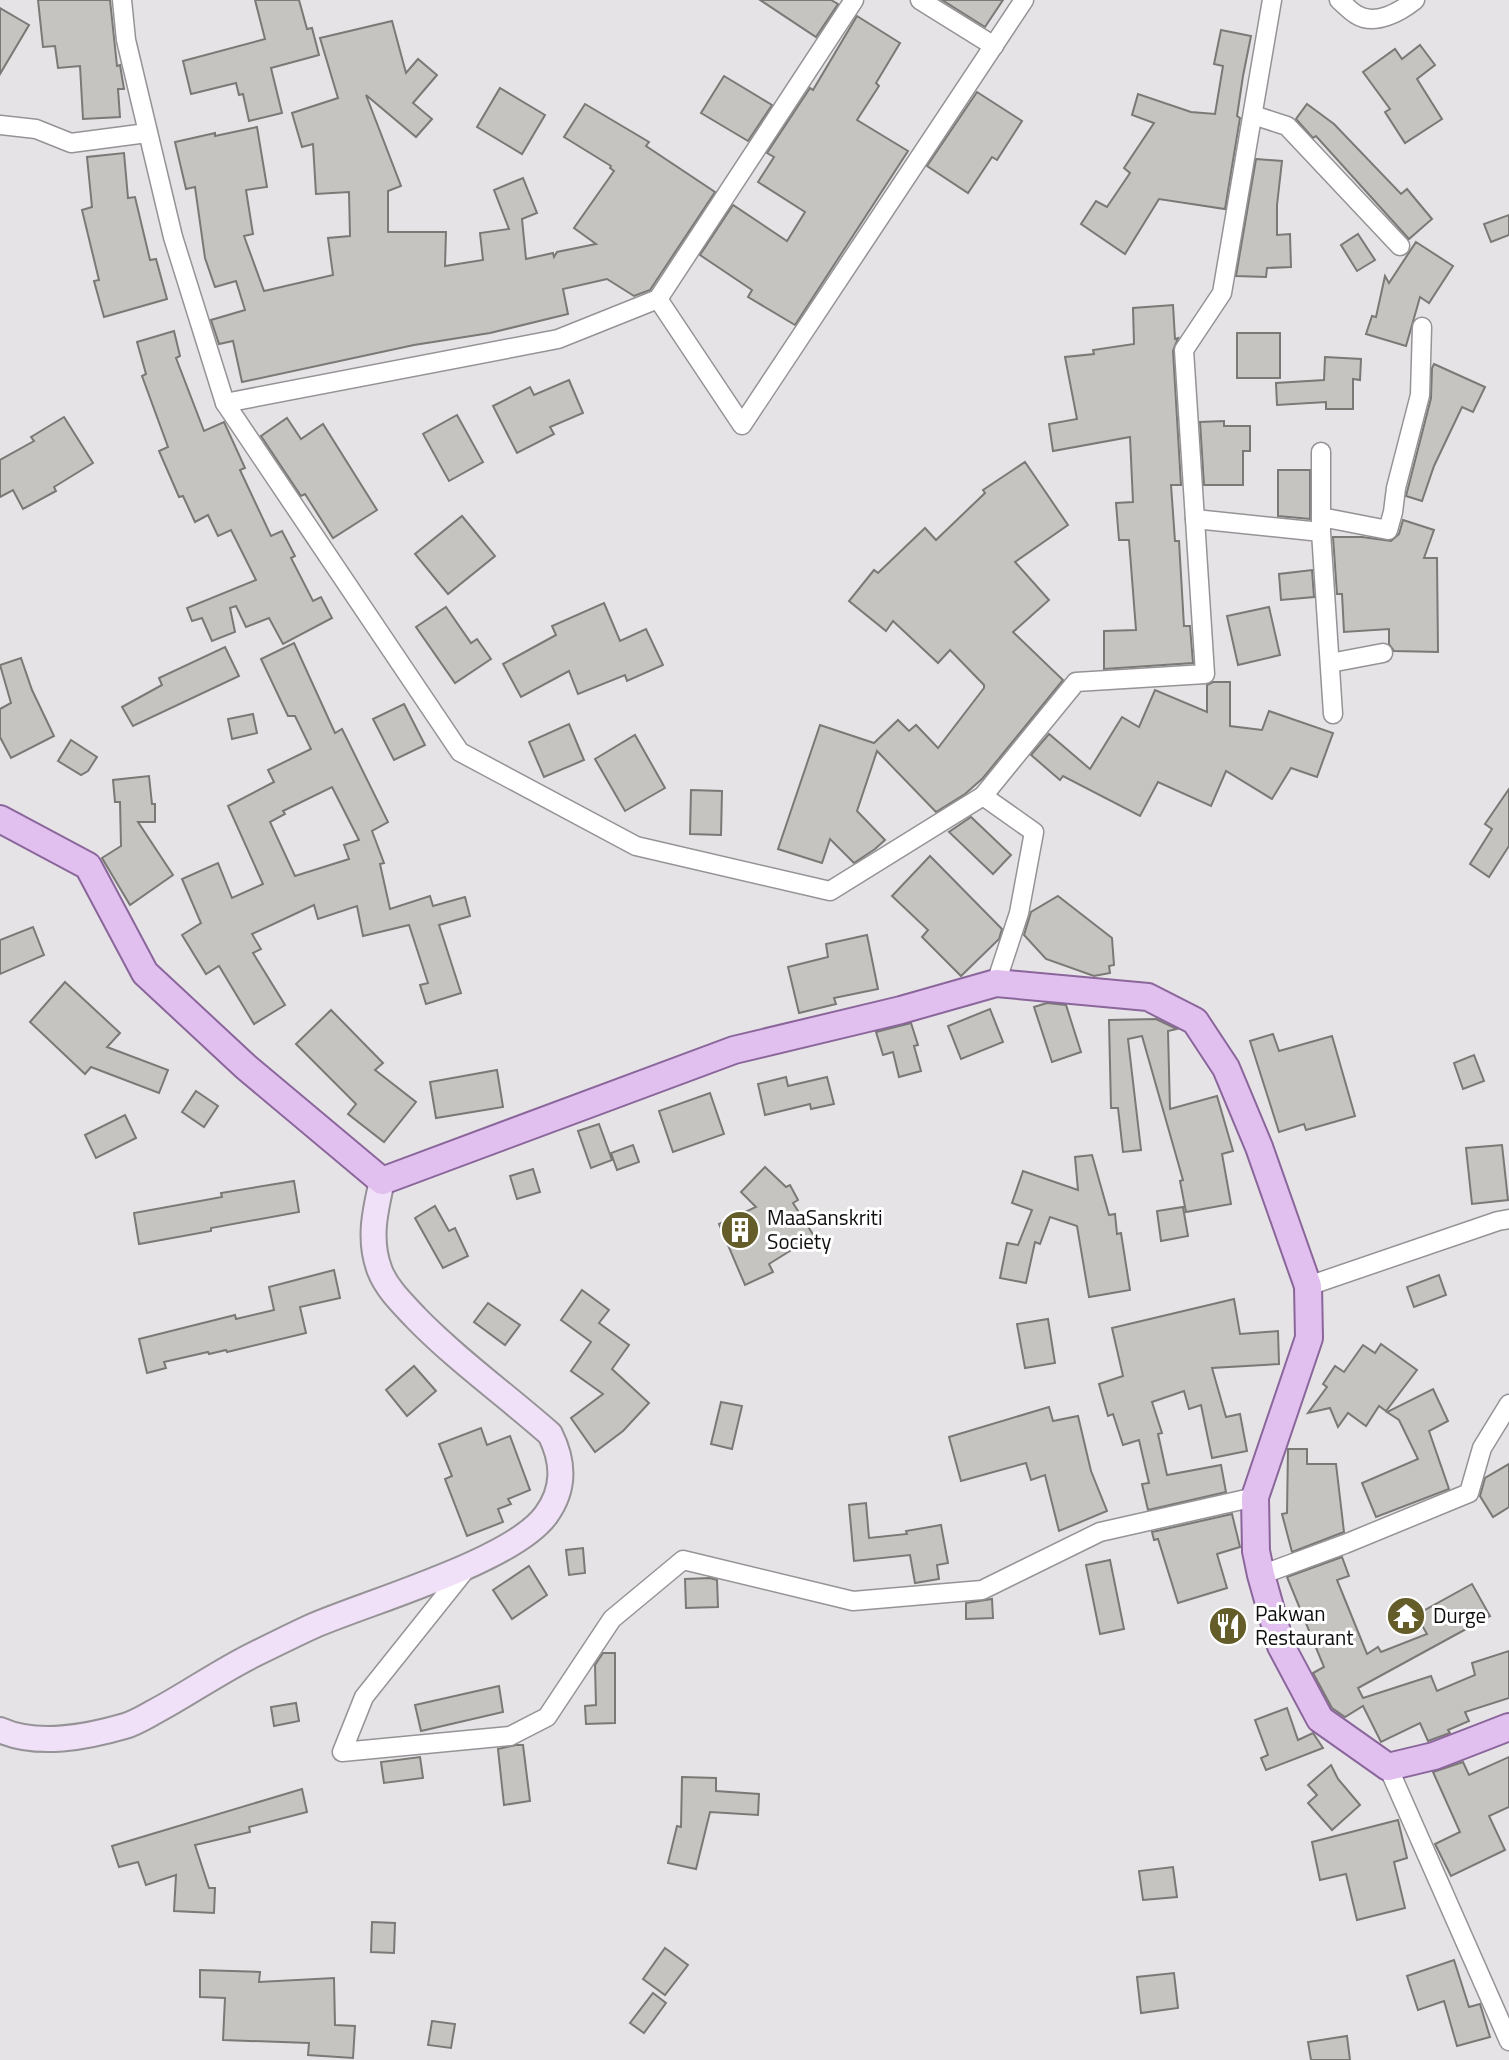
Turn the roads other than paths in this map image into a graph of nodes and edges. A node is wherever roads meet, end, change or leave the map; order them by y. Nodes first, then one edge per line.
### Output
1 (122, 0) edge
2 (854, 0) edge
3 (920, 0) edge
4 (1024, 0) edge
5 (1272, 0) edge
6 (1339, 0) edge
7 (1415, 0) edge
8 (994, 46) junction
9 (1252, 115) junction
10 (0, 125) edge
11 (147, 133) junction
12 (1400, 246) dead end
13 (658, 299) junction
14 (1422, 327) dead end
15 (226, 403) junction
16 (1321, 452) dead end
17 (1195, 519) junction
18 (1321, 524) junction
19 (1382, 653) dead end
20 (1330, 663) junction
21 (1333, 714) dead end
22 (983, 796) junction
23 (0, 819) edge
24 (996, 983) junction
25 (382, 1181) junction
26 (1509, 1219) edge
27 (1308, 1286) junction
28 (1509, 1404) edge
29 (1255, 1497) junction
30 (471, 1564) junction
31 (1261, 1575) junction
32 (1509, 1727) edge
33 (0, 1730) edge
34 (1388, 1767) junction
35 (1509, 2040) edge

1 - 11 street
2 - 13 street
3 - 8 street
4 - 8 street
5 - 9 street
6 - 7 street
8 - 13 street
9 - 12 street
9 - 17 street
10 - 11 street
11 - 15 street
13 - 15 street
14 - 18 street
15 - 22 street
16 - 18 street
17 - 18 street
17 - 22 street
18 - 20 street
19 - 20 street
20 - 21 street
22 - 24 street
23 - 25 main road
24 - 25 main road
24 - 27 main road
25 - 30 main road
26 - 27 street
27 - 29 main road
28 - 31 street
29 - 30 street
29 - 31 main road
30 - 33 main road
31 - 34 main road
32 - 34 main road
34 - 35 street

